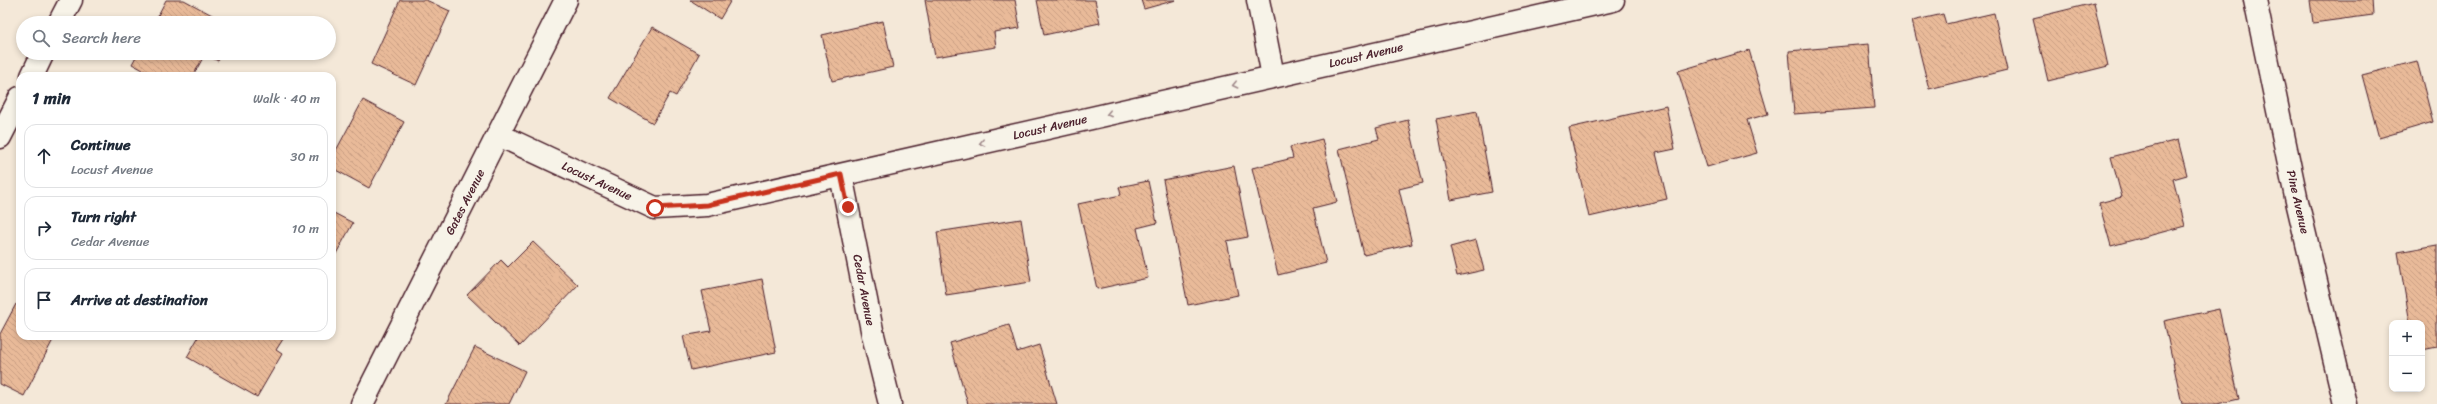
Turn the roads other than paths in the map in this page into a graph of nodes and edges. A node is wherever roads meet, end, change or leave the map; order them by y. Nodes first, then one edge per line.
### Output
1 (71, 0) edge
2 (566, 0) edge
3 (1258, 0) edge
4 (1613, 0) edge
5 (2255, 0) edge
6 (63, 16) edge
7 (40, 60) edge
8 (34, 72) edge
9 (1274, 76) junction
10 (16, 106) edge
11 (499, 135) junction
12 (0, 137) edge
13 (841, 174) junction
14 (362, 404) edge
15 (890, 404) edge
16 (2345, 404) edge

1 - 6 street
2 - 11 street, Gates Avenue
3 - 9 street
4 - 9 street, Locust Avenue
5 - 16 street, Pine Avenue
7 - 8 street
9 -> 13 street, Locust Avenue
10 - 12 street
11 - 13 street, Locust Avenue
11 - 14 street, Gates Avenue
13 - 15 street, Cedar Avenue

